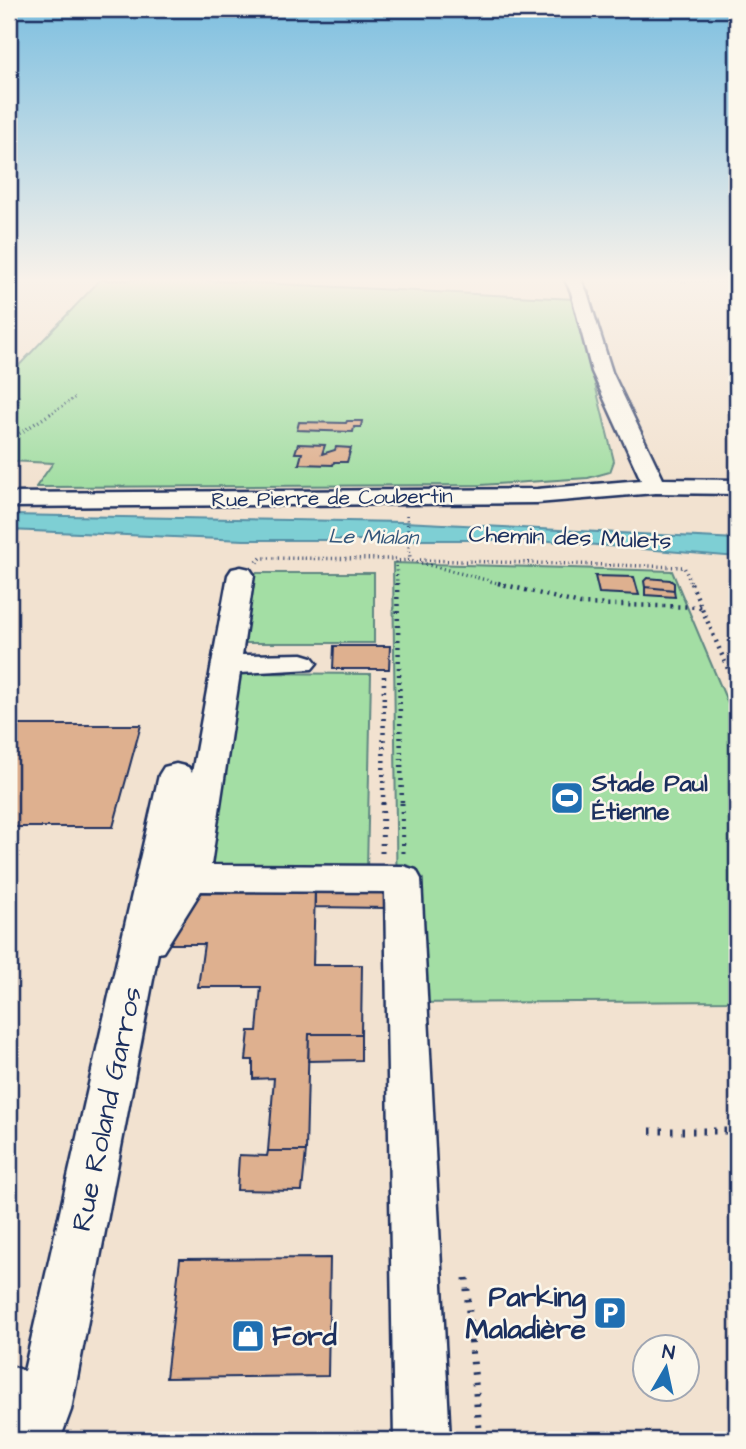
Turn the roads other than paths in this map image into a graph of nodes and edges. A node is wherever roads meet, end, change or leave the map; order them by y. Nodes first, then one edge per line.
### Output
1 (595, 348) edge
2 (655, 486) junction
3 (737, 486) edge
4 (9, 500) edge
5 (241, 575) road end
6 (302, 663) dead end
7 (227, 664) junction
8 (176, 775) dead end
9 (191, 878) junction
10 (140, 954) junction
11 (28, 1414) edge
12 (422, 1440) edge

1 - 2 street
2 - 3 street, Rue Pierre de Coubertin
2 - 4 street, Rue Pierre de Coubertin
5 - 7 street
6 - 7 street
7 - 9 street
8 - 10 street, Rue Roland Garros
9 - 10 street
9 - 12 street
10 - 11 street, Rue Roland Garros

